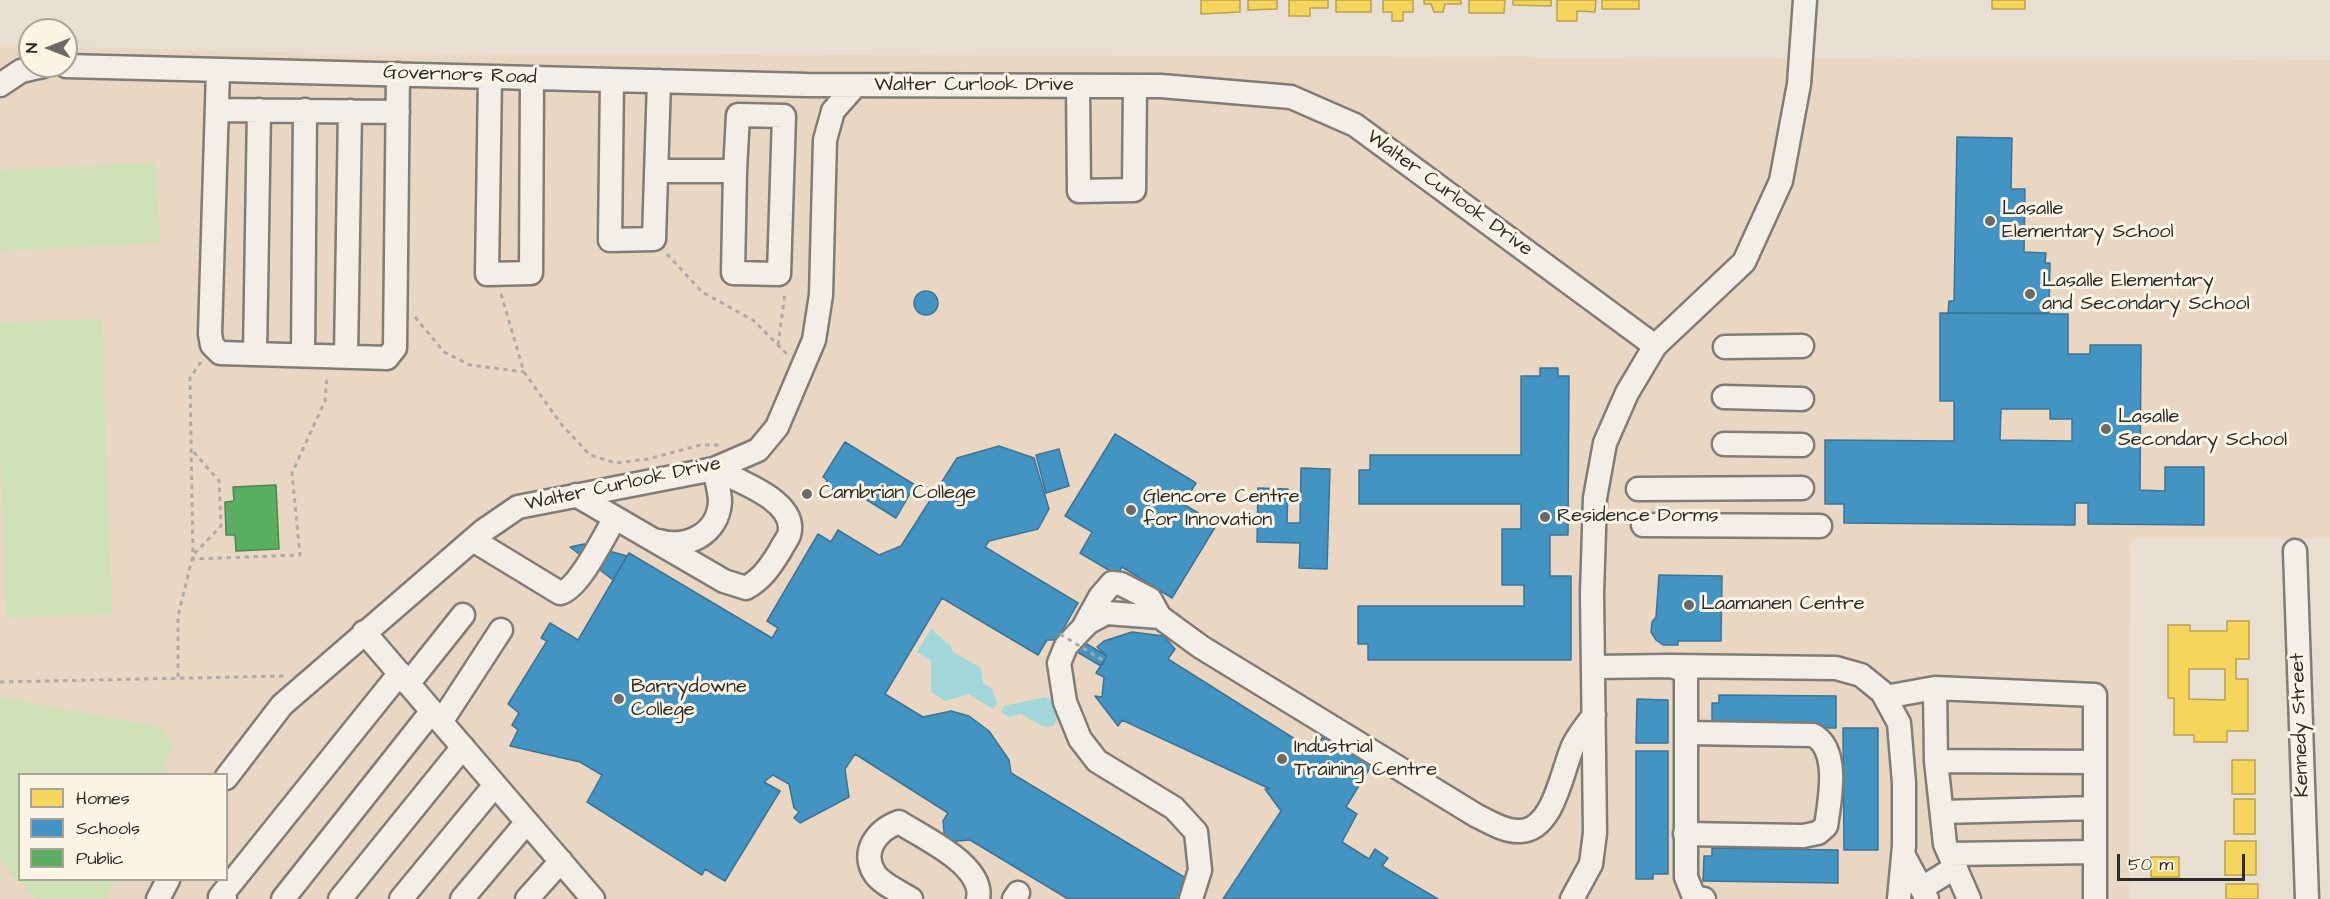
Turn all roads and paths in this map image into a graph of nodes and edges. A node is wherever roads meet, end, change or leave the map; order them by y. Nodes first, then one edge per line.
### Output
1 (1804, 0) edge
2 (78, 66) edge
3 (218, 70) junction
4 (18, 73) edge
5 (398, 75) junction
6 (490, 77) junction
7 (532, 78) junction
8 (612, 80) junction
9 (659, 81) junction
10 (0, 85) edge
11 (855, 86) junction
12 (1078, 86) junction
13 (1135, 86) junction
14 (217, 110) junction
15 (259, 110) junction
16 (305, 110) junction
17 (350, 111) junction
18 (398, 112) junction
19 (656, 171) junction
20 (735, 171) junction
21 (654, 239) junction
22 (495, 274) junction
23 (779, 274) junction
24 (396, 311) junction
25 (212, 345) junction
26 (778, 345) junction
27 (1655, 346) junction
28 (1802, 346) dead end
29 (1725, 347) dead end
30 (255, 354) junction
31 (303, 355) junction
32 (337, 356) junction
33 (802, 369) junction
34 (524, 372) junction
35 (1724, 397) dead end
36 (1802, 399) dead end
37 (1724, 444) dead end
38 (1802, 445) dead end
39 (191, 449) junction
40 (748, 454) junction
41 (714, 469) junction
42 (1802, 488) dead end
43 (1638, 489) dead end
44 (576, 495) junction
45 (615, 518) junction
46 (1643, 525) dead end
47 (1820, 526) dead end
48 (652, 539) junction
49 (473, 540) junction
50 (2295, 551) dead end
51 (193, 555) junction
52 (463, 615) dead end
53 (1160, 617) junction
54 (501, 630) dead end
55 (364, 632) junction
56 (1070, 632) junction
57 (1104, 661) dead end
58 (1671, 666) junction
59 (1593, 667) junction
60 (178, 677) junction
61 (404, 678) junction
62 (0, 682) edge
63 (1935, 688) junction
64 (298, 691) junction
65 (1885, 697) junction
66 (1594, 715) junction
67 (436, 716) junction
68 (1687, 733) junction
69 (463, 747) junction
70 (1936, 761) junction
71 (2095, 762) junction
72 (228, 775) edge
73 (495, 785) junction
74 (2095, 808) junction
75 (1942, 812) junction
76 (527, 822) junction
77 (1685, 834) junction
78 (2095, 852) junction
79 (1904, 856) junction
80 (1953, 860) junction
81 (561, 861) junction
82 (167, 881) edge
83 (1924, 894) edge
84 (590, 898) edge
85 (158, 899) edge
86 (225, 899) edge
87 (283, 899) edge
88 (340, 899) edge
89 (401, 899) edge
90 (462, 899) edge
91 (527, 899) edge
92 (911, 899) edge
93 (978, 899) edge
94 (1191, 899) edge
95 (1572, 899) edge
96 (1704, 899) edge
97 (1899, 899) edge
98 (1969, 899) edge
99 (2095, 899) edge
100 (2307, 899) edge

1 - 27 street
2 - 3 street, Governors Road
3 - 5 street, Governors Road
3 - 14 street
4 - 10 street
5 - 6 street, Governors Road
5 - 18 street
6 - 7 street, Governors Road
6 - 22 street
7 - 8 street, Governors Road
7 - 22 street
8 - 9 street, Governors Road
8 - 21 street
9 - 11 street, Governors Road
9 - 19 street
11 - 12 street, Walter Curlook Drive
11 - 33 street, Walter Curlook Drive
12 - 13 street, Walter Curlook Drive
12 - 13 street
13 - 27 street, Walter Curlook Drive
14 - 15 street
14 - 25 street
15 - 16 street
15 - 30 street
16 - 17 street
16 - 31 street
17 - 18 street
17 - 32 street
18 - 24 street
19 - 20 street
19 - 21 street
20 - 23 street
20 - 23 street
21 - 26 path
22 - 34 path
23 - 26 path
24 - 32 street
24 - 34 path
25 - 30 street
25 - 39 path
26 - 33 path
27 - 59 street
28 - 29 street
30 - 31 street
31 - 32 street
32 - 51 path
33 - 40 street, Walter Curlook Drive
34 - 40 path
35 - 36 street
37 - 38 street
39 - 51 path
39 - 51 path
40 - 41 street, Walter Curlook Drive
41 - 44 street, Walter Curlook Drive
41 - 48 street
41 - 48 street
42 - 43 street
44 - 45 street
44 - 49 street, Walter Curlook Drive
45 - 48 street
45 - 49 street
46 - 47 street
49 - 55 street, Walter Curlook Drive
50 - 100 street, Kennedy Street
51 - 60 path
52 - 61 street
53 - 56 street
53 - 56 street
53 - 66 street
54 - 67 street
55 - 61 street
55 - 64 street, Walter Curlook Drive
56 - 57 path, bridge
56 - 94 street
58 - 59 street
58 - 65 street
58 - 68 street
59 - 66 street
60 - 62 path
60 - 64 path
61 - 67 street
61 - 86 street
63 - 65 street
63 - 70 street
63 - 71 street
64 - 72 street, Walter Curlook Drive
65 - 79 street
66 - 95 street
67 - 69 street
67 - 87 street
68 - 77 street
68 - 77 street
69 - 73 street
69 - 88 street
70 - 71 street
70 - 75 street
71 - 74 street
73 - 76 street
73 - 89 street
74 - 75 street
74 - 78 street
75 - 80 street
76 - 81 street
76 - 90 street
77 - 96 street
78 - 80 street
78 - 99 street
79 - 83 street
79 - 97 street
80 - 83 street
80 - 98 street
81 - 84 street
81 - 91 street
82 - 85 street
92 - 93 street

